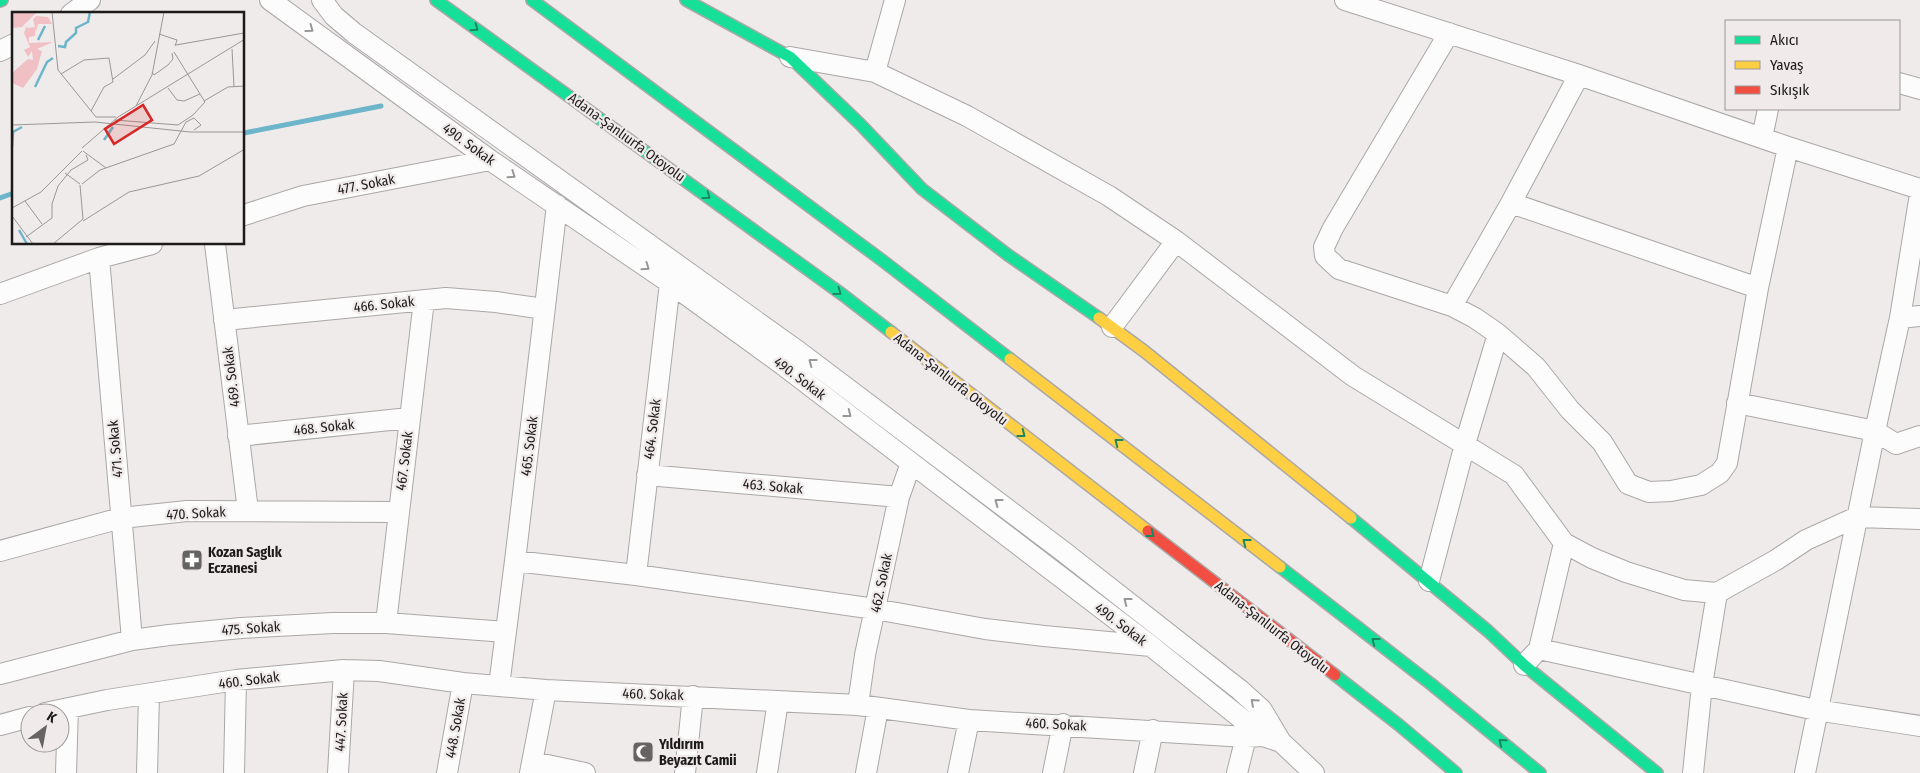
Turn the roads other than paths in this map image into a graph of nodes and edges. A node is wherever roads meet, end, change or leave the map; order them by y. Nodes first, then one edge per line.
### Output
1 (90, 0) edge
2 (270, 0) edge
3 (322, 0) edge
4 (436, 0) edge
5 (532, 0) edge
6 (686, 0) edge
7 (896, 0) edge
8 (1345, 0) edge
9 (73, 12) edge
10 (1449, 33) junction
11 (12, 45) edge
12 (0, 51) edge
13 (790, 57) junction
14 (875, 72) junction
15 (1579, 75) junction
16 (1900, 83) edge
17 (1920, 89) edge
18 (1768, 110) edge
19 (1762, 138) junction
20 (1788, 147) junction
21 (490, 160) junction
22 (1920, 190) edge
23 (1920, 194) edge
24 (1511, 203) junction
25 (557, 205) junction
26 (245, 215) edge
27 (1176, 241) junction
28 (148, 245) edge
29 (215, 245) edge
30 (99, 258) junction
31 (670, 283) junction
32 (1758, 288) junction
33 (0, 294) edge
34 (424, 300) junction
35 (1452, 306) junction
36 (544, 309) junction
37 (1920, 316) edge
38 (1900, 318) junction
39 (224, 320) junction
40 (1112, 327) junction
41 (1498, 334) junction
42 (1737, 403) junction
43 (409, 418) junction
44 (1875, 431) junction
45 (238, 436) junction
46 (1920, 436) edge
47 (1465, 444) junction
48 (911, 463) junction
49 (647, 475) junction
50 (899, 497) junction
51 (248, 511) junction
52 (398, 512) junction
53 (121, 518) junction
54 (1857, 518) junction
55 (1920, 519) edge
56 (1564, 543) junction
57 (0, 551) edge
58 (515, 561) junction
59 (636, 575) junction
60 (1429, 581) junction
61 (1717, 593) junction
62 (875, 609) junction
63 (386, 623) junction
64 (506, 632) junction
65 (132, 640) junction
66 (1151, 646) junction
67 (1538, 648) junction
68 (1524, 665) junction
69 (344, 670) junction
70 (0, 674) edge
71 (236, 680) junction
72 (463, 683) junction
73 (1702, 685) junction
74 (499, 686) junction
75 (546, 690) junction
76 (149, 694) junction
77 (693, 696) junction
78 (778, 701) junction
79 (858, 704) junction
80 (70, 708) edge
81 (878, 708) junction
82 (1816, 710) junction
83 (20, 720) edge
84 (969, 720) junction
85 (1063, 724) junction
86 (0, 725) edge
87 (1920, 726) edge
88 (1153, 730) junction
89 (1263, 738) junction
90 (67, 753) edge
91 (532, 767) edge
92 (66, 773) edge
93 (147, 773) edge
94 (234, 773) edge
95 (338, 773) edge
96 (447, 773) edge
97 (585, 773) edge
98 (685, 773) edge
99 (766, 773) edge
100 (866, 773) edge
101 (958, 773) edge
102 (1052, 773) edge
103 (1144, 773) edge
104 (1237, 773) edge
105 (1314, 773) edge
106 (1456, 773) edge
107 (1540, 773) edge
108 (1657, 773) edge
109 (1694, 773) edge
110 (1805, 773) edge

1 - 9 street
2 -> 21 street, 490. Sokak
89 -> 3 street
4 -> 106 main road, Adana-Şanlıurfa Otoyolu
107 -> 5 main road
6 - 13 main road
7 - 14 street
8 - 10 street
10 - 15 street
10 - 35 street
11 - 12 street
13 - 14 street
13 - 40 main road
14 - 27 street
15 - 19 street
15 - 24 street
16 - 17 street
18 - 19 street
19 - 20 street
20 - 22 street
20 - 32 street
21 -> 25 street, 490. Sokak
21 - 26 street, 477. Sokak
23 - 38 street
24 - 32 street
24 - 35 street
25 -> 31 street, 490. Sokak
25 - 36 street, 465. Sokak
27 - 40 street
27 - 47 street
28 - 30 street
29 - 39 street, 469. Sokak
30 - 33 street
30 - 53 street, 471. Sokak
31 -> 48 street, 490. Sokak
31 - 49 street, 464. Sokak
32 - 42 street
34 - 36 street, 466. Sokak
34 - 39 street, 466. Sokak
34 - 43 street, 467. Sokak
35 - 41 street
36 - 58 street, 465. Sokak
37 - 38 street
38 - 44 street
39 - 45 street, 469. Sokak
40 - 60 main road
41 - 42 street
41 - 47 street
42 - 44 street
43 - 45 street, 468. Sokak
43 - 52 street, 467. Sokak
44 - 46 street
44 - 54 street
45 - 51 street, 469. Sokak
47 - 56 street
47 - 60 street
48 - 50 street, 462. Sokak
48 - 66 street, 490. Sokak
49 - 50 street, 463. Sokak
49 - 59 street, 464. Sokak
50 - 62 street, 462. Sokak
51 - 52 street, 470. Sokak
51 - 53 street, 470. Sokak
52 - 63 street, 467. Sokak
53 - 57 street, 470. Sokak
53 - 65 street, 471. Sokak
54 - 55 street
54 - 61 street
54 - 82 street
56 - 61 street
56 - 67 street
58 - 59 street
58 - 64 street, 465. Sokak
59 - 62 street
60 - 68 main road
61 - 73 street
62 - 66 street
62 - 79 street, 462. Sokak
63 - 64 street, 475. Sokak
63 - 65 street, 475. Sokak
64 - 74 street, 465. Sokak
65 - 70 street, 475. Sokak
66 - 89 street, 490. Sokak
67 - 68 street
67 - 73 street
68 - 108 main road
69 - 71 street, 460. Sokak
69 - 72 street, 460. Sokak
69 - 95 street, 447. Sokak
71 - 76 street, 460. Sokak
71 - 94 street
72 - 74 street, 460. Sokak
72 - 96 street, 448. Sokak
73 - 82 street
73 - 109 street
74 - 75 street, 460. Sokak
75 - 77 street, 460. Sokak
75 - 91 street
76 - 80 street, 460. Sokak
76 - 93 street
77 - 78 street, 460. Sokak
77 - 98 street
78 - 79 street, 460. Sokak
78 - 99 street
79 - 81 street, 460. Sokak
81 - 84 street, 460. Sokak
81 - 100 street
82 - 87 street
82 - 110 street
83 - 86 street
84 - 85 street, 460. Sokak
84 - 101 street
85 - 88 street, 460. Sokak
85 - 102 street
88 - 89 street, 460. Sokak
88 - 103 street
89 - 104 street
89 - 105 street, 490. Sokak
90 - 92 street
91 - 97 street

